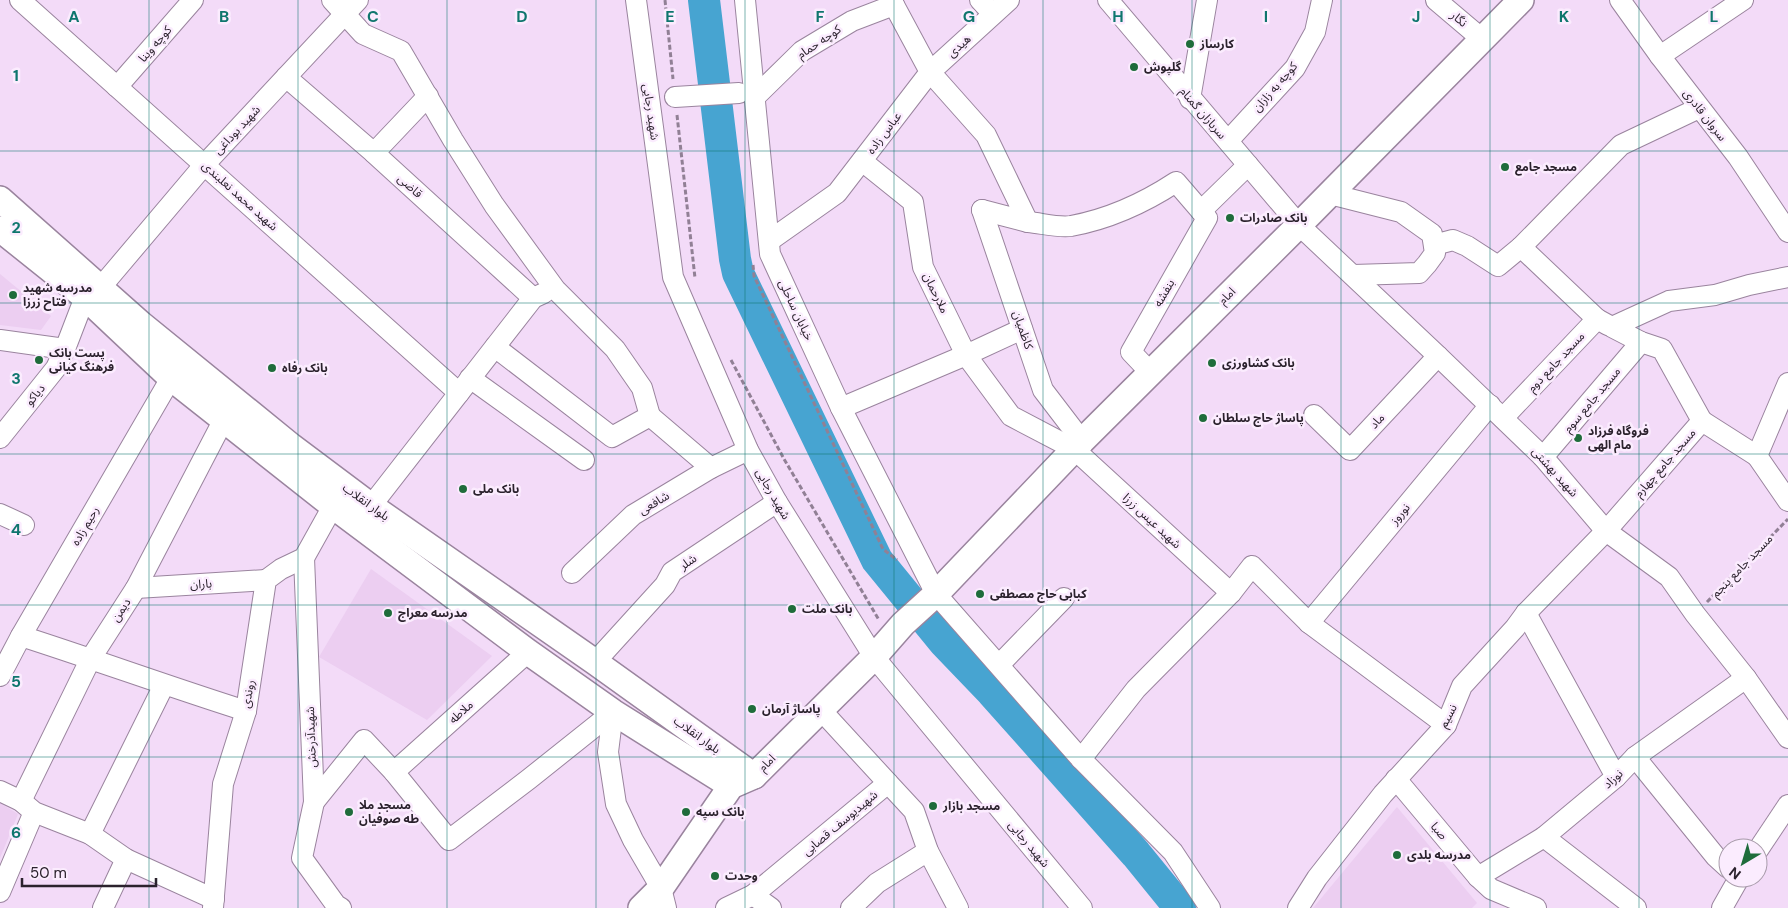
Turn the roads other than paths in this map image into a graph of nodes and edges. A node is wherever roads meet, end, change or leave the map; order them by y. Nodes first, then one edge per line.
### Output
1 (20, 0) edge
2 (193, 0) edge
3 (636, 0) edge
4 (745, 0) edge
5 (1009, 0) edge
6 (1108, 0) edge
7 (1207, 0) edge
8 (1322, 0) edge
9 (1436, 0) edge
10 (1521, 0) edge
11 (1620, 0) edge
12 (1743, 0) edge
13 (892, 2) edge
14 (345, 5) edge
15 (987, 7) edge
16 (1482, 39) junction
17 (1660, 56) junction
18 (930, 72) junction
19 (286, 77) junction
20 (117, 87) junction
21 (747, 95) junction
22 (428, 96) junction
23 (675, 97) road end
24 (1190, 98) junction
25 (1699, 108) junction
26 (1228, 141) junction
27 (374, 153) junction
28 (862, 161) junction
29 (205, 164) junction
30 (1248, 165) junction
31 (1330, 194) junction
32 (0, 199) edge
33 (1201, 211) junction
34 (1028, 222) junction
35 (1299, 225) junction
36 (0, 229) edge
37 (1788, 232) edge
38 (769, 241) junction
39 (1434, 245) junction
40 (1521, 247) junction
41 (1353, 275) junction
42 (1788, 277) edge
43 (555, 289) junction
44 (93, 292) junction
45 (533, 298) junction
46 (1604, 323) junction
47 (1022, 329) junction
48 (0, 340) edge
49 (1641, 342) junction
50 (495, 347) junction
51 (65, 349) junction
52 (966, 355) junction
53 (1438, 356) junction
54 (1150, 372) junction
55 (171, 378) junction
56 (1788, 383) edge
57 (465, 386) junction
58 (841, 408) junction
59 (1496, 412) junction
60 (1314, 415) dead end
61 (650, 416) junction
62 (223, 421) junction
63 (1702, 422) junction
64 (0, 438) edge
65 (1078, 445) junction
66 (748, 450) junction
67 (1757, 456) junction
68 (1543, 457) junction
69 (584, 460) dead end
70 (711, 468) junction
71 (1788, 501) edge
72 (777, 502) junction
73 (333, 506) junction
74 (371, 506) junction
75 (0, 514) edge
76 (24, 525) dead end
77 (1606, 531) junction
78 (304, 558) junction
79 (572, 573) dead end
80 (266, 580) junction
81 (136, 588) junction
82 (1231, 593) junction
83 (936, 594) junction
84 (1064, 598) dead end
85 (1526, 613) junction
86 (1309, 623) junction
87 (21, 636) junction
88 (889, 640) junction
89 (528, 652) junction
90 (91, 658) junction
91 (595, 662) junction
92 (999, 665) junction
93 (0, 676) edge
94 (1746, 678) junction
95 (164, 685) junction
96 (820, 709) junction
97 (246, 711) junction
98 (613, 712) junction
99 (1446, 725) junction
100 (1788, 738) edge
101 (1635, 757) junction
102 (1081, 759) junction
103 (394, 772) junction
104 (754, 776) junction
105 (1616, 778) junction
106 (1396, 779) junction
107 (888, 783) junction
108 (731, 786) junction
109 (0, 791) edge
110 (314, 802) junction
111 (1788, 806) edge
112 (27, 807) junction
113 (90, 834) junction
114 (1544, 837) junction
115 (1766, 838) edge
116 (928, 851) junction
117 (126, 859) junction
118 (1718, 859) edge
119 (1478, 877) junction
120 (1733, 888) edge
121 (0, 892) edge
122 (753, 894) junction
123 (663, 898) edge
124 (214, 903) edge
125 (337, 907) edge
126 (104, 908) edge
127 (641, 908) edge
128 (726, 908) edge
129 (771, 908) edge
130 (851, 908) edge
131 (958, 908) edge
132 (1082, 908) edge
133 (1210, 908) edge
134 (1298, 908) edge
135 (1536, 908) edge
136 (1636, 908) edge
137 (1722, 908) edge

1 - 20 street, شهید محمد نعلبندی
2 - 20 street, کوچه وینا
3 - 66 street, شهید رجایی
4 - 21 street, خیابان ساحلی
5 - 15 street, هیدی
6 - 24 street, سربازان گمنام
7 - 24 street
8 - 26 street, کوچه به زازان
9 - 16 street, نگار
10 - 16 main road, امام
11 - 17 street, سروان قادری
12 - 17 street
13 - 18 street
13 - 21 street, کوچه حمام
14 - 19 street, شهید بوداغی
14 - 22 street
15 - 18 street, هیدی
16 - 31 main road, امام
17 - 25 street, سروان قادری
18 - 28 street, عباس زاده
18 - 34 street
19 - 27 street, قاضی
19 - 29 street, شهید بوداغی
20 - 29 street, شهید محمد نعلبندی
21 - 23 street
21 - 38 street, خیابان ساحلی
22 - 27 street
22 - 43 street
24 - 26 street, سربازان گمنام
25 - 37 street, سروان قادری
25 - 40 street
26 - 30 street, سربازان گمنام
27 - 45 street, قاضی
28 - 38 street, عباس زاده
28 - 52 street, ملارحمان
29 - 44 street, شهید بوداغی
29 - 57 street, شهید محمد نعلبندی
30 - 33 street
30 - 35 street, سربازان گمنام
31 - 35 main road, امام
31 - 39 street
32 - 44 main road, بلوار انقلاب
33 - 34 street
33 - 54 street, بنفشه
34 - 47 street, کاظمیان
35 - 41 street, شهید بهشتی
35 - 54 main road, امام
36 - 44 main road, بلوار انقلاب
38 - 58 street, خیابان ساحلی
39 - 40 street
39 - 41 street
40 - 46 street
41 - 53 street, شهید بهشتی
42 - 46 street
43 - 45 street
43 - 61 street
44 - 51 street, شهید بوداغی
44 - 55 main road, بلوار انقلاب
44 - 74 main road, بلوار انقلاب
45 - 50 street
46 - 49 street
46 - 59 street, مسجد جامع دوم
47 - 52 street
47 - 65 street, کاظمیان
48 - 51 street
49 - 63 street
49 - 68 street, مسجد جامع سوم
50 - 57 street
50 - 61 street
51 - 64 street, دیاکو
52 - 58 street
52 - 65 street, ملارحمان
53 - 59 street, شهید بهشتی
53 - 60 street, ماد
54 - 65 main road, امام
55 - 62 main road, بلوار انقلاب
55 - 87 street, رحیم زاده
56 - 67 street
57 - 69 street, شهید محمد نعلبندی
57 - 74 street
58 - 83 street, خیابان ساحلی
59 - 68 street, شهید بهشتی
59 - 86 street, نوروز
61 - 70 street
62 - 73 main road, بلوار انقلاب
62 - 81 street, دیمن
63 - 67 street, مسجد جامع چهارم
63 - 77 street, مسجد جامع چهارم
65 - 82 street, شهید عیس زرزا
65 - 83 main road, امام
66 - 70 street, شافعی
66 - 72 street, شهید رجایی
67 - 71 street
68 - 77 street, شهید بهشتی
70 - 79 street, شافعی
72 - 88 street, شهید رجایی
72 - 91 street, شلر
73 - 78 street
73 - 89 main road, بلوار انقلاب
74 - 91 main road, بلوار انقلاب
75 - 76 street
77 - 85 street, نسیم
77 - 94 street, شهید بهشتی
78 - 80 street
78 - 110 street, شهیدآذرخش
80 - 81 street, باران
80 - 97 street, روندی
81 - 90 street, دیمن
82 - 86 street
82 - 102 street
83 - 88 main road, امام
83 - 92 street, خیابان ساحلی
84 - 92 street
85 - 99 street, نسیم
85 - 105 street
86 - 99 street
87 - 90 street
87 - 93 street, رحیم زاده
88 - 96 main road, امام
88 - 132 street, شهید رجایی
89 - 98 main road, بلوار انقلاب
89 - 103 street, ملاطه
90 - 95 street
90 - 112 street, دیمن
91 - 104 main road, بلوار انقلاب
92 - 102 street, خیابان ساحلی
94 - 100 street, شهید بهشتی
94 - 101 street, نوزاد
95 - 97 street
95 - 113 street
96 - 104 main road, امام
96 - 107 street
97 - 124 street, روندی
98 - 103 street
98 - 108 main road, بلوار انقلاب
98 - 123 street
99 - 106 street, نسیم
101 - 105 street, نوزاد
101 - 118 street
102 - 133 street, خیابان ساحلی
103 - 110 street
104 - 108 main road, امام
105 - 114 street, نوزاد
106 - 119 street, صبا
106 - 134 street, نسیم
107 - 116 street, شهیدیوسف قصابی
107 - 122 street, شهیدیوسف قصابی
108 - 123 main road
109 - 112 street
110 - 125 street, شهیدآذرخش
111 - 115 street
112 - 113 street
112 - 121 street, دیمن
113 - 117 street
114 - 119 street, نوزاد
114 - 136 street
116 - 130 street
116 - 131 street, شهیدیوسف قصابی
117 - 124 street
117 - 126 street
119 - 135 street, صبا
120 - 137 street
122 - 128 street, شهیدیوسف قصابی
122 - 129 street
123 - 127 main road

